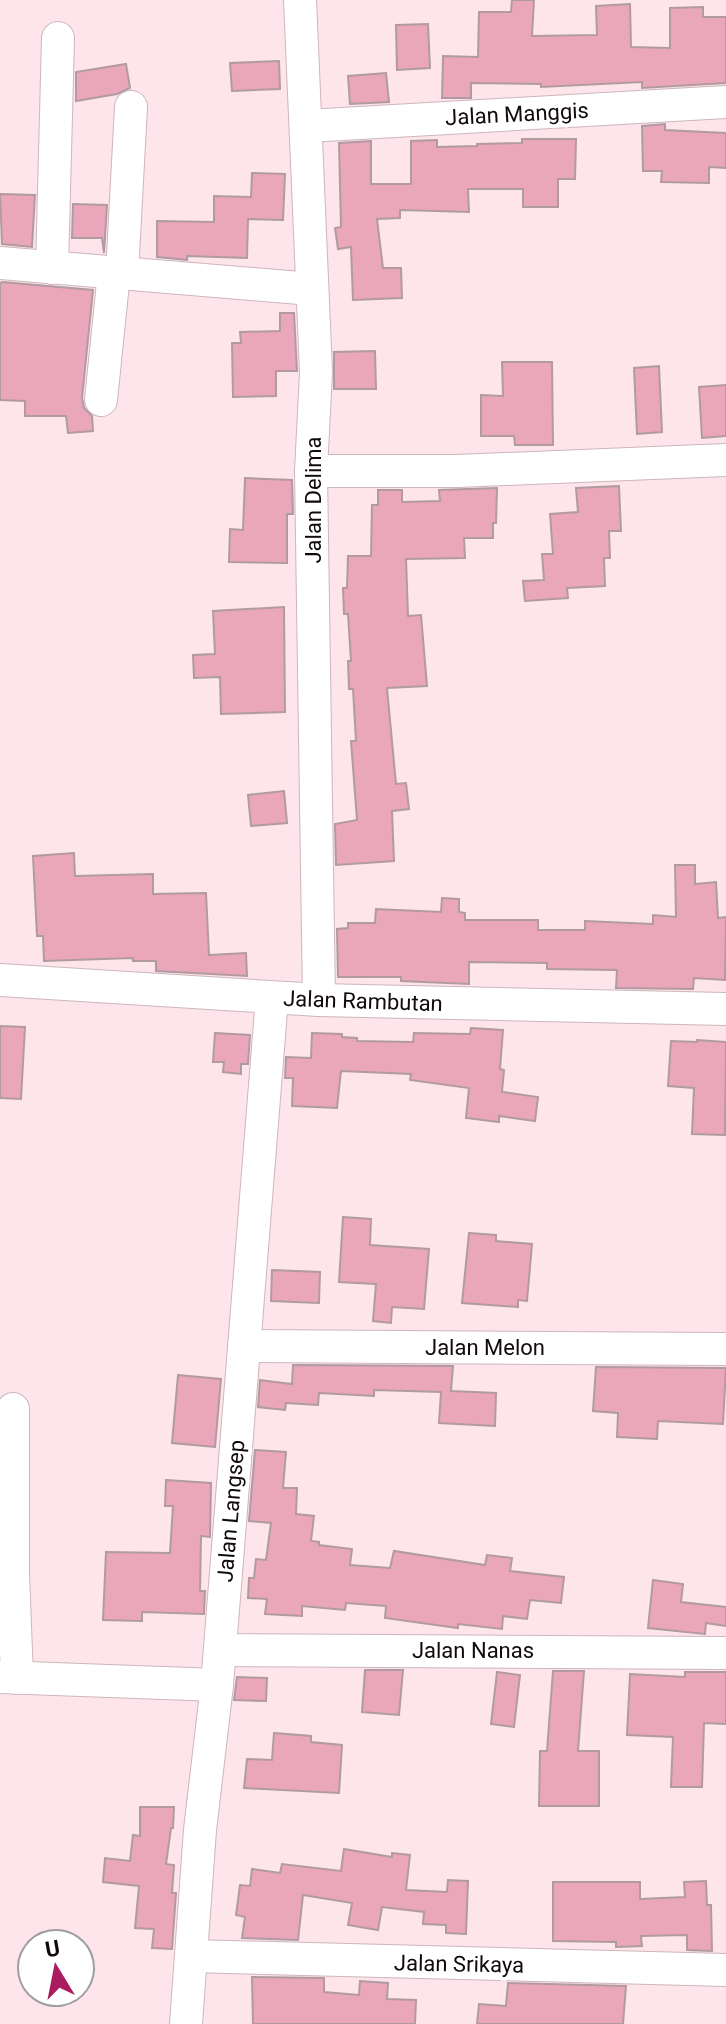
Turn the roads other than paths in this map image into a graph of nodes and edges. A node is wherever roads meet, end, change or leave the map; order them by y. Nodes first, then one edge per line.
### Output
1 (300, 0) edge
2 (58, 38) dead end
3 (726, 102) edge
4 (131, 107) dead end
5 (307, 126) junction
6 (0, 263) edge
7 (52, 268) junction
8 (118, 274) junction
9 (312, 289) junction
10 (101, 400) dead end
11 (726, 460) edge
12 (311, 471) junction
13 (0, 980) edge
14 (272, 998) junction
15 (319, 1000) junction
16 (726, 1009) edge
17 (244, 1346) junction
18 (726, 1349) edge
19 (13, 1409) dead end
20 (220, 1650) junction
21 (726, 1653) edge
22 (8, 1677) edge
23 (217, 1685) junction
24 (192, 1956) junction
25 (726, 1970) edge
26 (186, 2024) edge

1 - 5 street, Jalan Delima
2 - 7 street
3 - 5 street, Jalan Manggis
4 - 8 street
5 - 9 street, Jalan Delima
6 - 7 street
7 - 8 street
8 - 9 street
8 - 10 street
9 - 12 street, Jalan Delima
11 - 12 street
12 - 15 street, Jalan Delima
13 - 14 street, Jalan Rambutan
14 - 15 street, Jalan Rambutan
14 - 17 street, Jalan Langsep
15 - 16 street, Jalan Rambutan
17 - 18 street, Jalan Melon
17 - 20 street, Jalan Langsep
19 - 22 street
20 - 21 street, Jalan Nanas
20 - 23 street, Jalan Langsep
22 - 23 street
23 - 24 street, Jalan Langsep
24 - 25 street, Jalan Srikaya
24 - 26 street, Jalan Langsep

